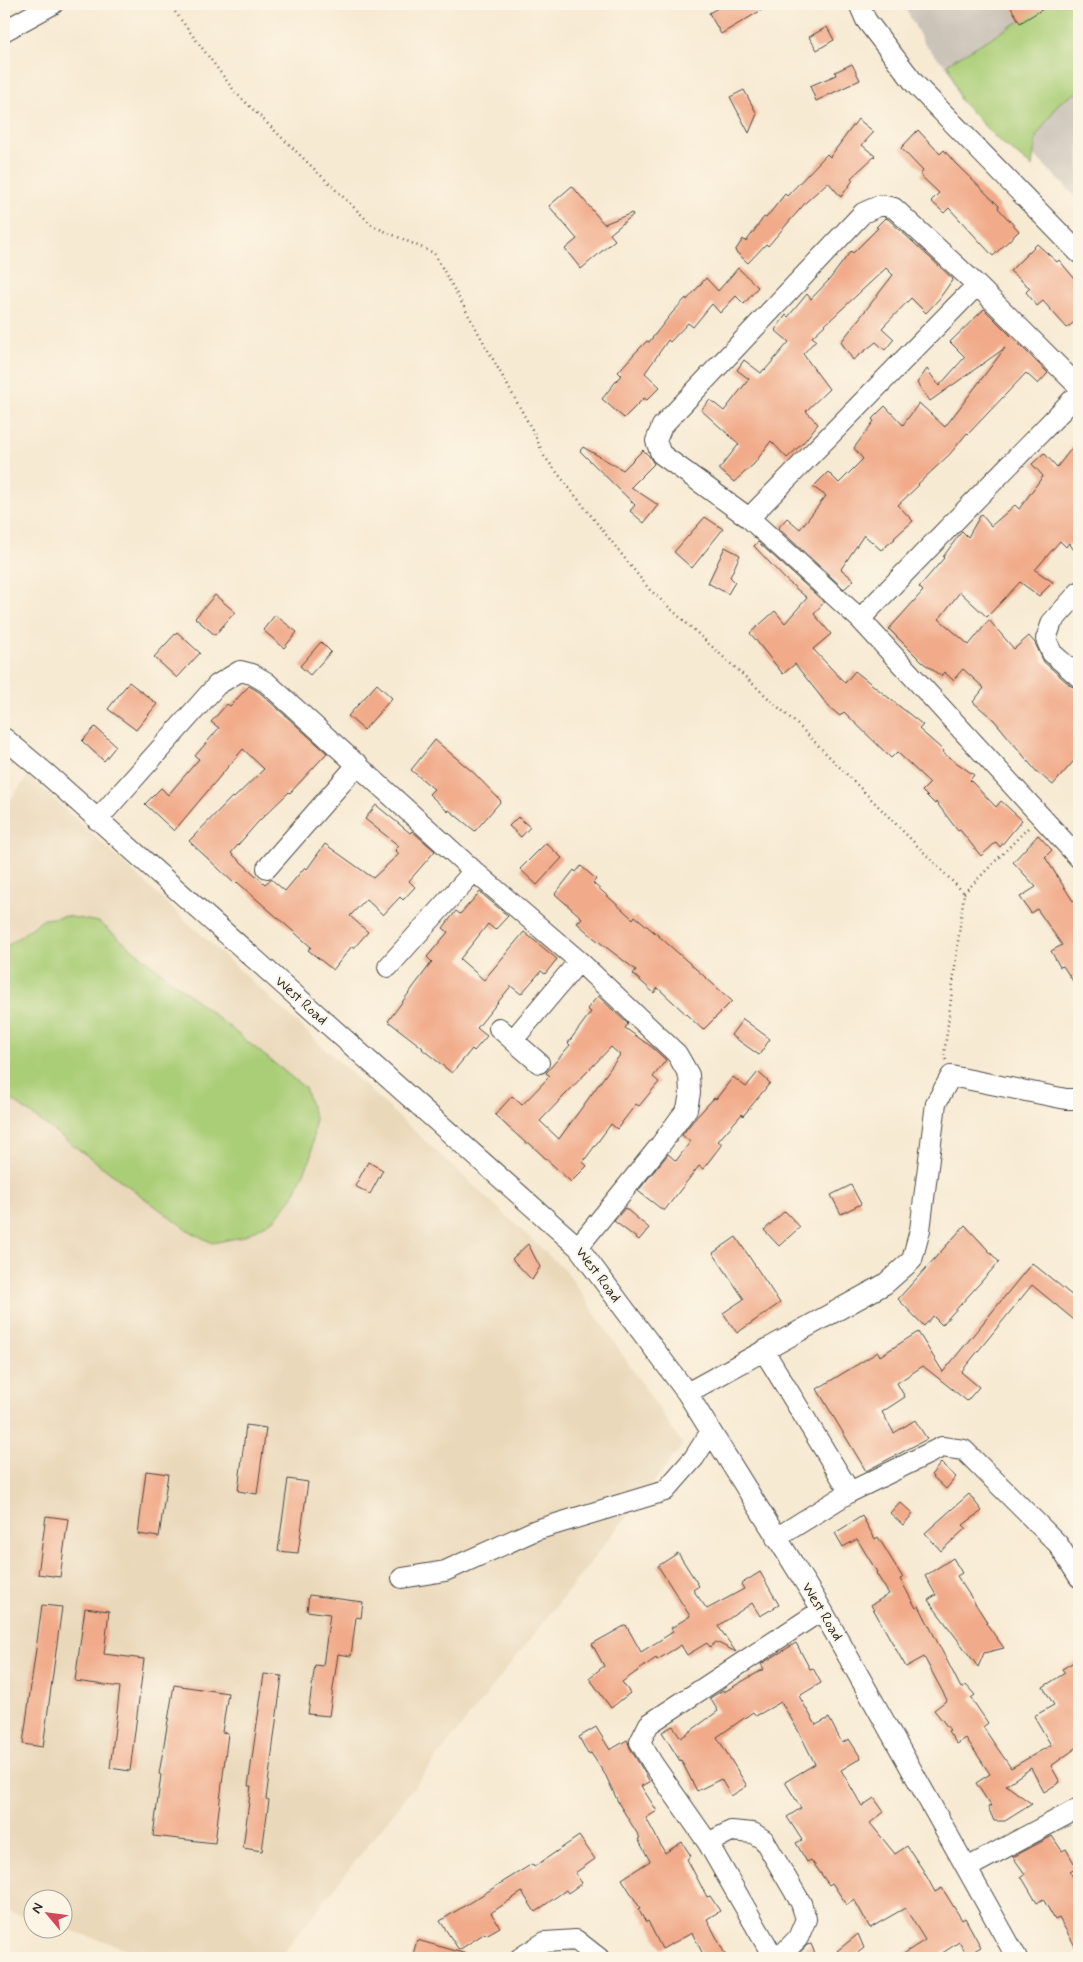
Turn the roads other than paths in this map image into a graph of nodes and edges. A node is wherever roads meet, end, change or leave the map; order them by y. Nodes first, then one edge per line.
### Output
1 (53, 4) edge
2 (859, 4) edge
3 (4, 31) edge
4 (1079, 253) edge
5 (977, 285) junction
6 (1079, 387) edge
7 (1079, 393) edge
8 (750, 518) junction
9 (1079, 592) edge
10 (860, 619) junction
11 (1079, 678) edge
12 (4, 738) edge
13 (358, 764) junction
14 (97, 820) junction
15 (1079, 858) edge
16 (267, 868) dead end
17 (474, 870) junction
18 (580, 961) junction
19 (388, 967) dead end
20 (539, 1063) dead end
21 (1079, 1099) edge
22 (578, 1246) junction
23 (764, 1351) junction
24 (687, 1393) junction
25 (710, 1433) junction
26 (850, 1492) junction
27 (776, 1538) junction
28 (1079, 1577) edge
29 (402, 1578) dead end
30 (822, 1610) junction
31 (1079, 1808) edge
32 (708, 1843) junction
33 (967, 1868) junction
34 (520, 1958) edge
35 (599, 1958) edge
36 (774, 1958) edge
37 (779, 1958) edge
38 (1017, 1958) edge

1 - 3 street
2 - 4 street
5 - 6 street
5 - 8 street
5 - 8 street
7 - 10 street
8 - 10 street
9 - 11 street
10 - 15 street
12 - 14 street, West Road
13 - 14 street
13 - 16 street
13 - 17 street
14 - 22 street, West Road
17 - 18 street
17 - 19 street
18 - 20 street
18 - 22 street
21 - 23 street
22 - 24 street, West Road
23 - 24 street
23 - 26 street
24 - 25 street, West Road
25 - 27 street, West Road
25 - 29 street
26 - 27 street
26 - 28 street
27 - 30 street, West Road
30 - 32 street
30 - 33 street, West Road
31 - 33 street
32 - 36 street
32 - 37 street
33 - 38 street, West Road
34 - 35 street

